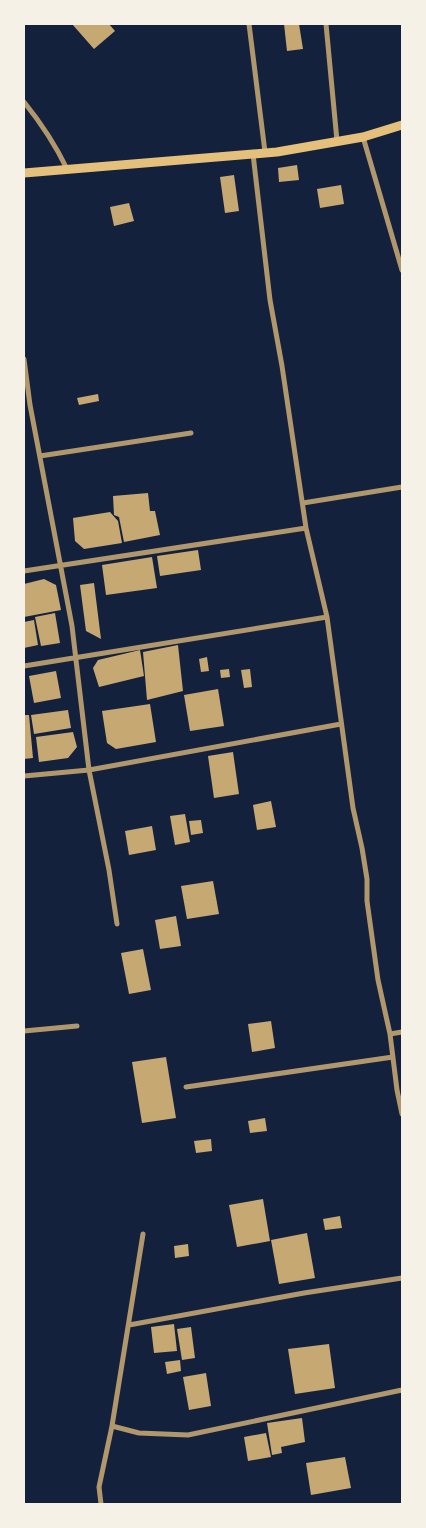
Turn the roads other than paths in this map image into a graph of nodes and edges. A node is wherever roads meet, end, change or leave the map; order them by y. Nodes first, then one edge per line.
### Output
1 (249, 24) edge
2 (326, 24) edge
3 (24, 102) edge
4 (402, 125) edge
5 (363, 137) junction
6 (337, 141) junction
7 (265, 152) junction
8 (253, 154) junction
9 (67, 169) junction
10 (24, 173) edge
11 (402, 270) edge
12 (24, 359) edge
13 (191, 433) dead end
14 (40, 456) junction
15 (402, 487) edge
16 (303, 503) junction
17 (306, 528) junction
18 (61, 565) junction
19 (24, 571) edge
20 (327, 617) junction
21 (76, 659) junction
22 (24, 666) edge
23 (340, 724) junction
24 (89, 770) junction
25 (24, 776) edge
26 (117, 924) dead end
27 (77, 1026) dead end
28 (24, 1030) edge
29 (402, 1032) edge
30 (390, 1034) junction
31 (392, 1057) junction
32 (186, 1087) dead end
33 (402, 1114) edge
34 (143, 1234) dead end
35 (402, 1278) edge
36 (130, 1325) junction
37 (402, 1390) edge
38 (112, 1426) junction
39 (101, 1504) edge

1 - 7 street
2 - 6 street
3 - 9 street
4 - 5 main road
5 - 6 main road
5 - 11 street
6 - 7 main road
7 - 8 main road
8 - 9 main road
8 - 16 street
9 - 10 main road
12 - 14 street
13 - 14 street
14 - 18 street
15 - 16 street
16 - 17 street
17 - 18 street
17 - 20 street
18 - 19 street
18 - 21 street
20 - 21 street
20 - 23 street
21 - 22 street
21 - 24 street
23 - 24 street
23 - 30 street
24 - 25 street
24 - 26 street
27 - 28 street
29 - 30 street
30 - 31 street
31 - 32 street
31 - 33 street
34 - 36 street
35 - 36 street
36 - 38 street
37 - 38 street
38 - 39 street

